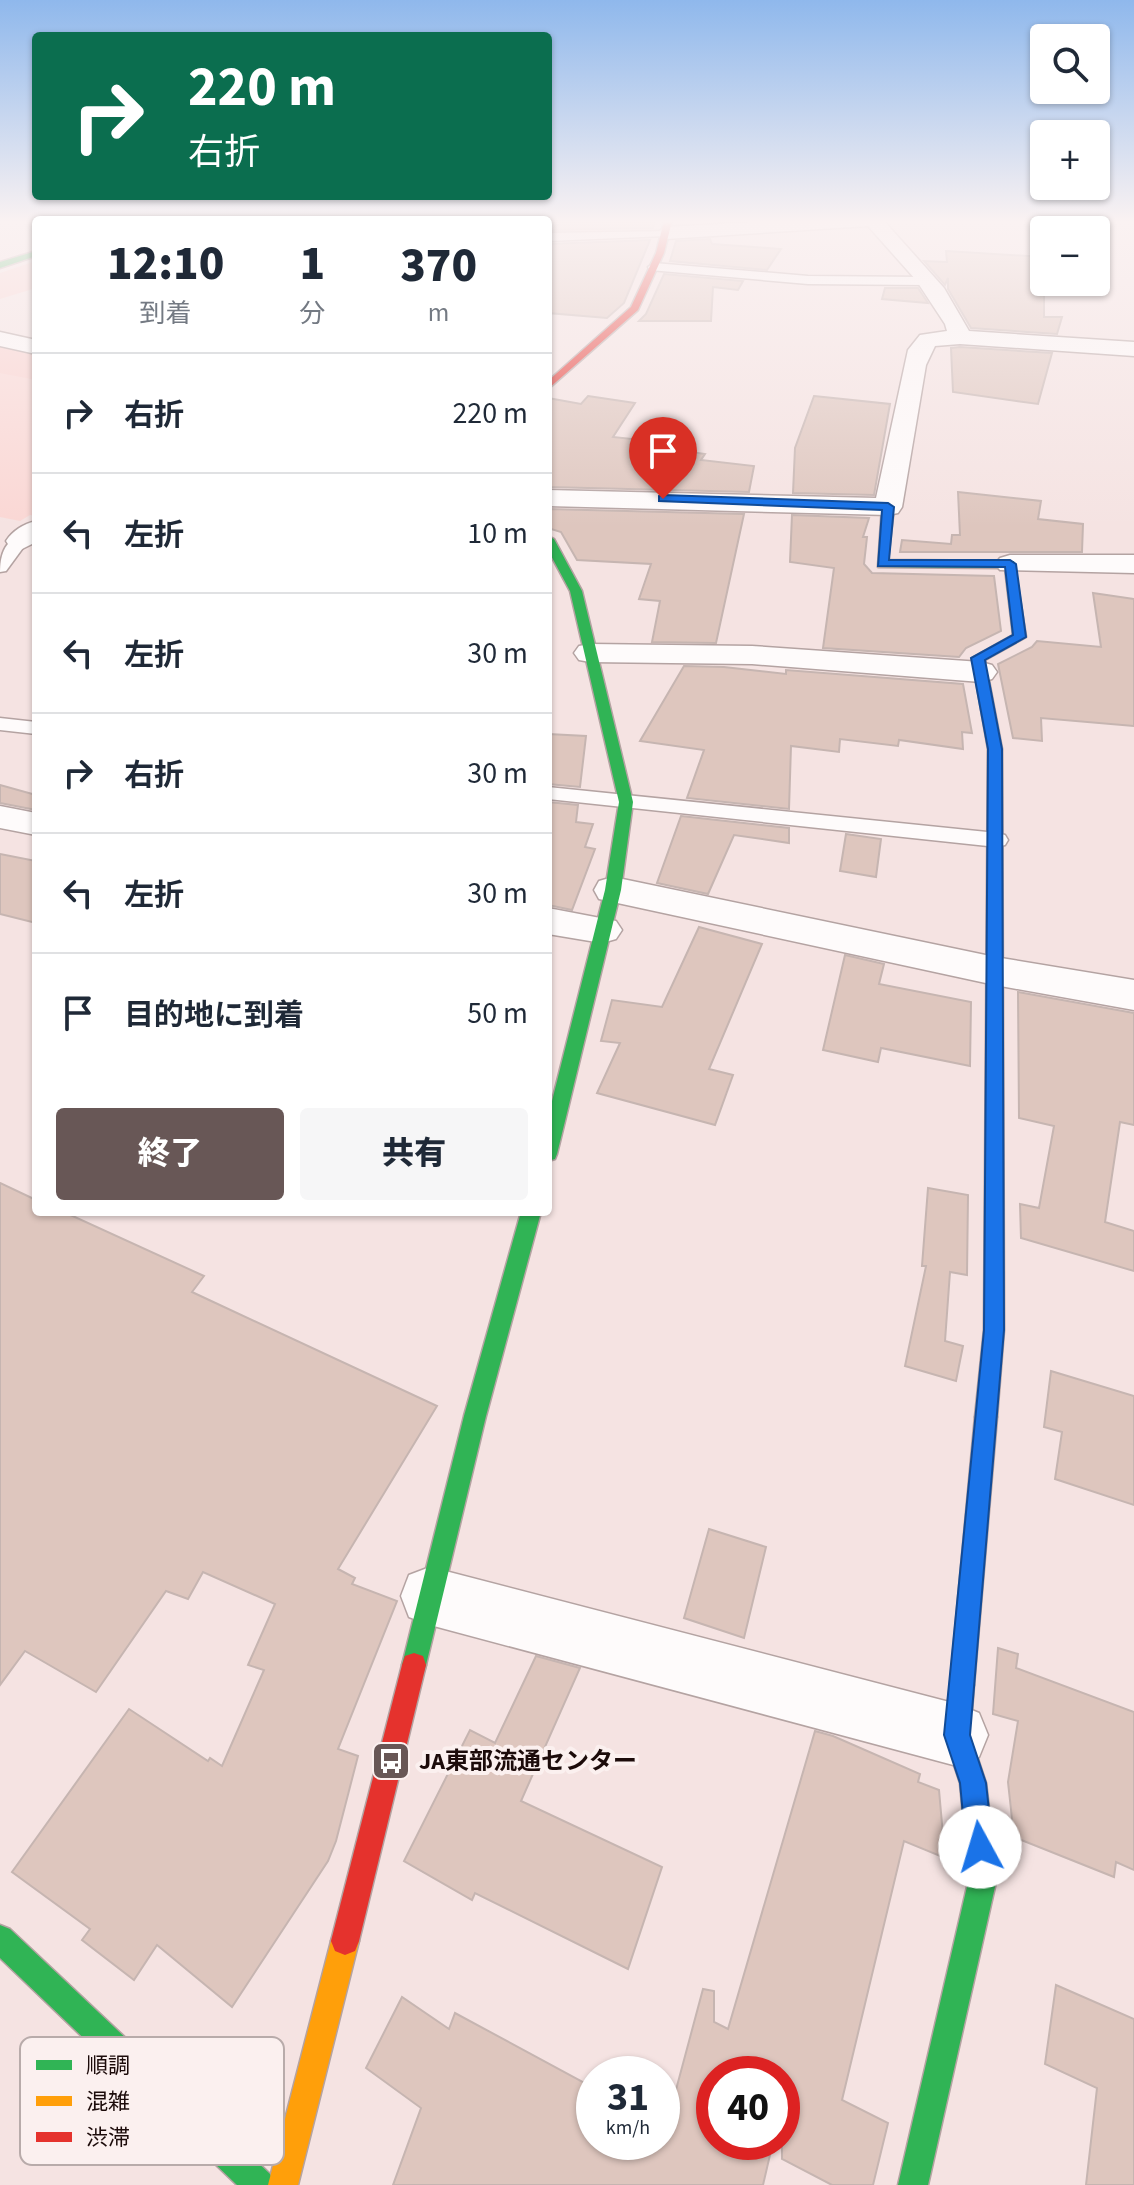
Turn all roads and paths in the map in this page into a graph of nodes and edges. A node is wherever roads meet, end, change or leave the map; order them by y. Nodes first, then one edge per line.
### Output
1 (618, 323) edge
2 (958, 323) edge
3 (960, 337) junction
4 (0, 339) edge
5 (32, 346) edge
6 (1134, 349) edge
7 (552, 382) edge
8 (552, 498) edge
9 (888, 507) junction
10 (19, 539) edge
11 (552, 546) edge
12 (1010, 564) junction
13 (1134, 564) edge
14 (0, 567) edge
15 (590, 653) junction
16 (981, 672) junction
17 (0, 724) edge
18 (32, 728) edge
19 (552, 793) edge
20 (626, 802) junction
21 (0, 817) edge
22 (32, 823) edge
23 (997, 840) junction
24 (613, 890) junction
25 (552, 922) edge
26 (602, 930) junction
27 (995, 971) junction
28 (1134, 995) edge
29 (552, 1137) edge
30 (530, 1216) edge
31 (430, 1596) junction
32 (957, 1735) junction
33 (0, 1939) edge
34 (103, 2037) edge
35 (238, 2165) edge
36 (259, 2185) edge
37 (283, 2185) edge
38 (913, 2185) edge

1 - 7 street
2 - 3 street
3 - 6 street
3 - 9 street
4 - 5 street
8 - 9 street
9 - 12 street
10 - 14 lane
11 - 15 street
12 - 13 street
12 - 16 street
15 - 16 street
15 - 20 street
16 - 23 street
17 - 18 lane
19 - 20 lane
20 - 23 lane
20 - 24 street
21 - 22 street
23 - 27 street
24 - 26 street
24 - 27 street
25 - 26 street
26 - 29 street
27 - 28 street
27 - 32 street
30 - 31 street
31 - 32 street
31 - 37 street
32 - 38 street
33 - 34 street
35 - 36 street

